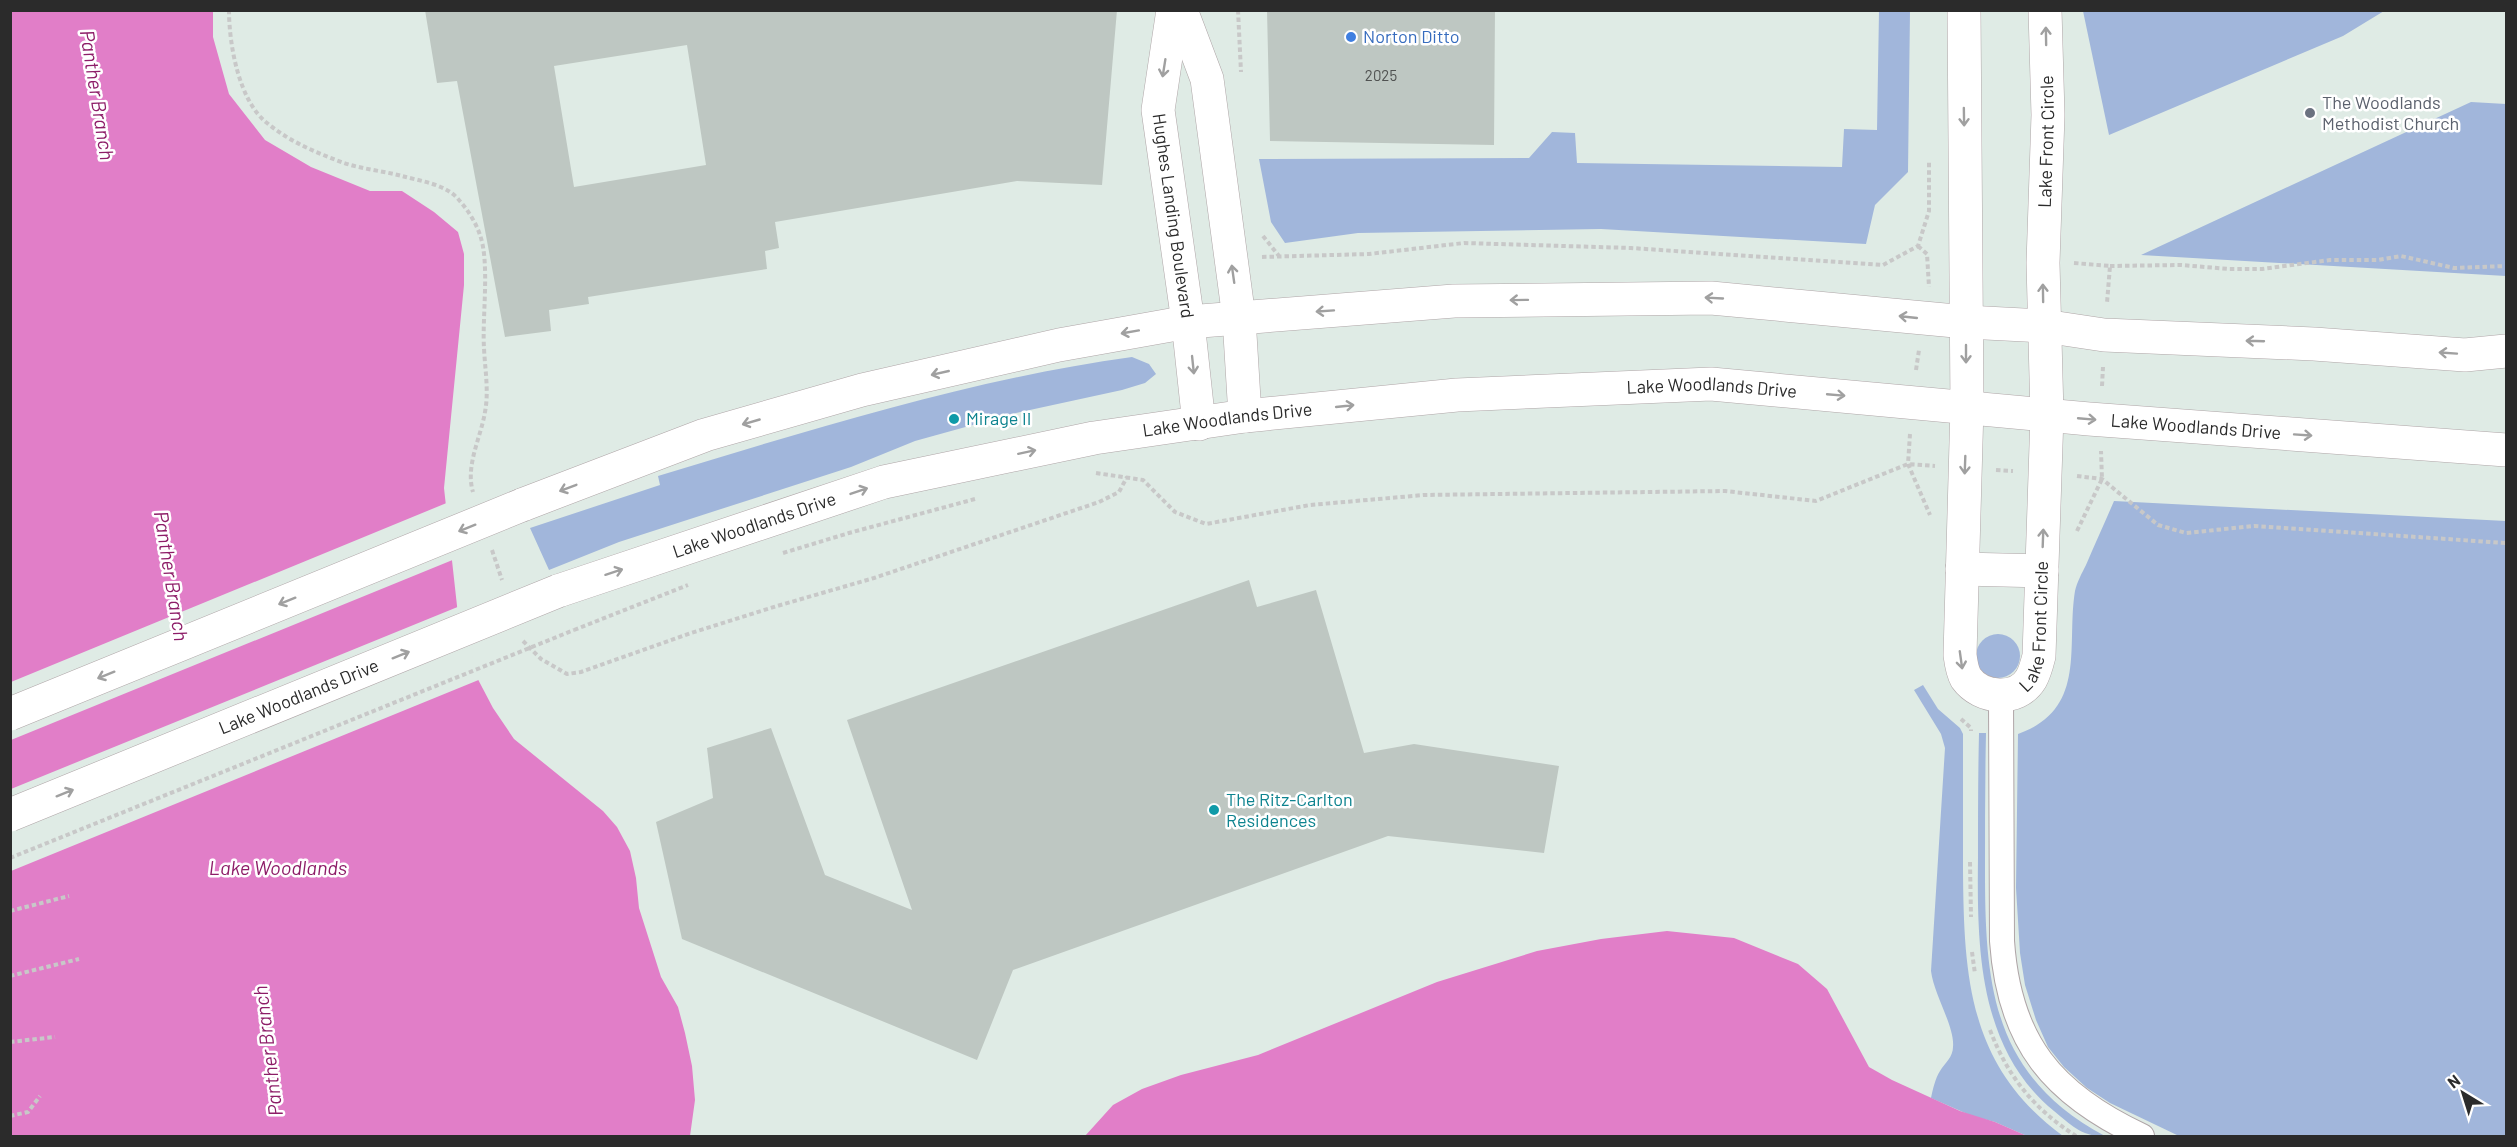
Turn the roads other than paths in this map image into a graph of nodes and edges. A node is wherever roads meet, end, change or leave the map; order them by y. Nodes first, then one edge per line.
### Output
1 (1173, 10) edge
2 (1181, 10) edge
3 (1964, 10) edge
4 (2045, 10) edge
5 (1239, 318) junction
6 (1188, 322) junction
7 (1966, 322) junction
8 (2044, 326) junction
9 (2506, 351) edge
10 (1966, 407) junction
11 (2047, 415) junction
12 (1245, 416) junction
13 (1199, 424) junction
14 (2506, 450) edge
15 (1962, 569) junction
16 (2042, 571) junction
17 (2001, 696) junction
18 (10, 714) edge
19 (10, 815) edge
20 (2142, 1137) edge

1 -> 6 main road, Hughes Landing Boulevard
5 -> 2 main road
3 -> 7 main road, Lake Front Circle
8 -> 4 main road, Lake Front Circle
5 - 6 main road
7 -> 5 main road
5 - 12 main road
6 -> 13 main road, Hughes Landing Boulevard
6 -> 18 main road, bridge
7 - 8 main road
7 -> 10 main road, Lake Front Circle
9 -> 8 main road
8 - 11 main road, Lake Front Circle
10 - 11 main road, Lake Woodlands Drive
12 -> 10 main road, Lake Woodlands Drive
10 -> 15 main road, Lake Front Circle
11 -> 14 main road, Lake Woodlands Drive
16 -> 11 main road, Lake Front Circle
12 - 13 main road, Lake Woodlands Drive
19 -> 13 main road, Lake Woodlands Drive, bridge
15 - 16 main road
15 -> 17 main road, Lake Front Circle
16 - 17 main road, Lake Front Circle
17 - 20 street

